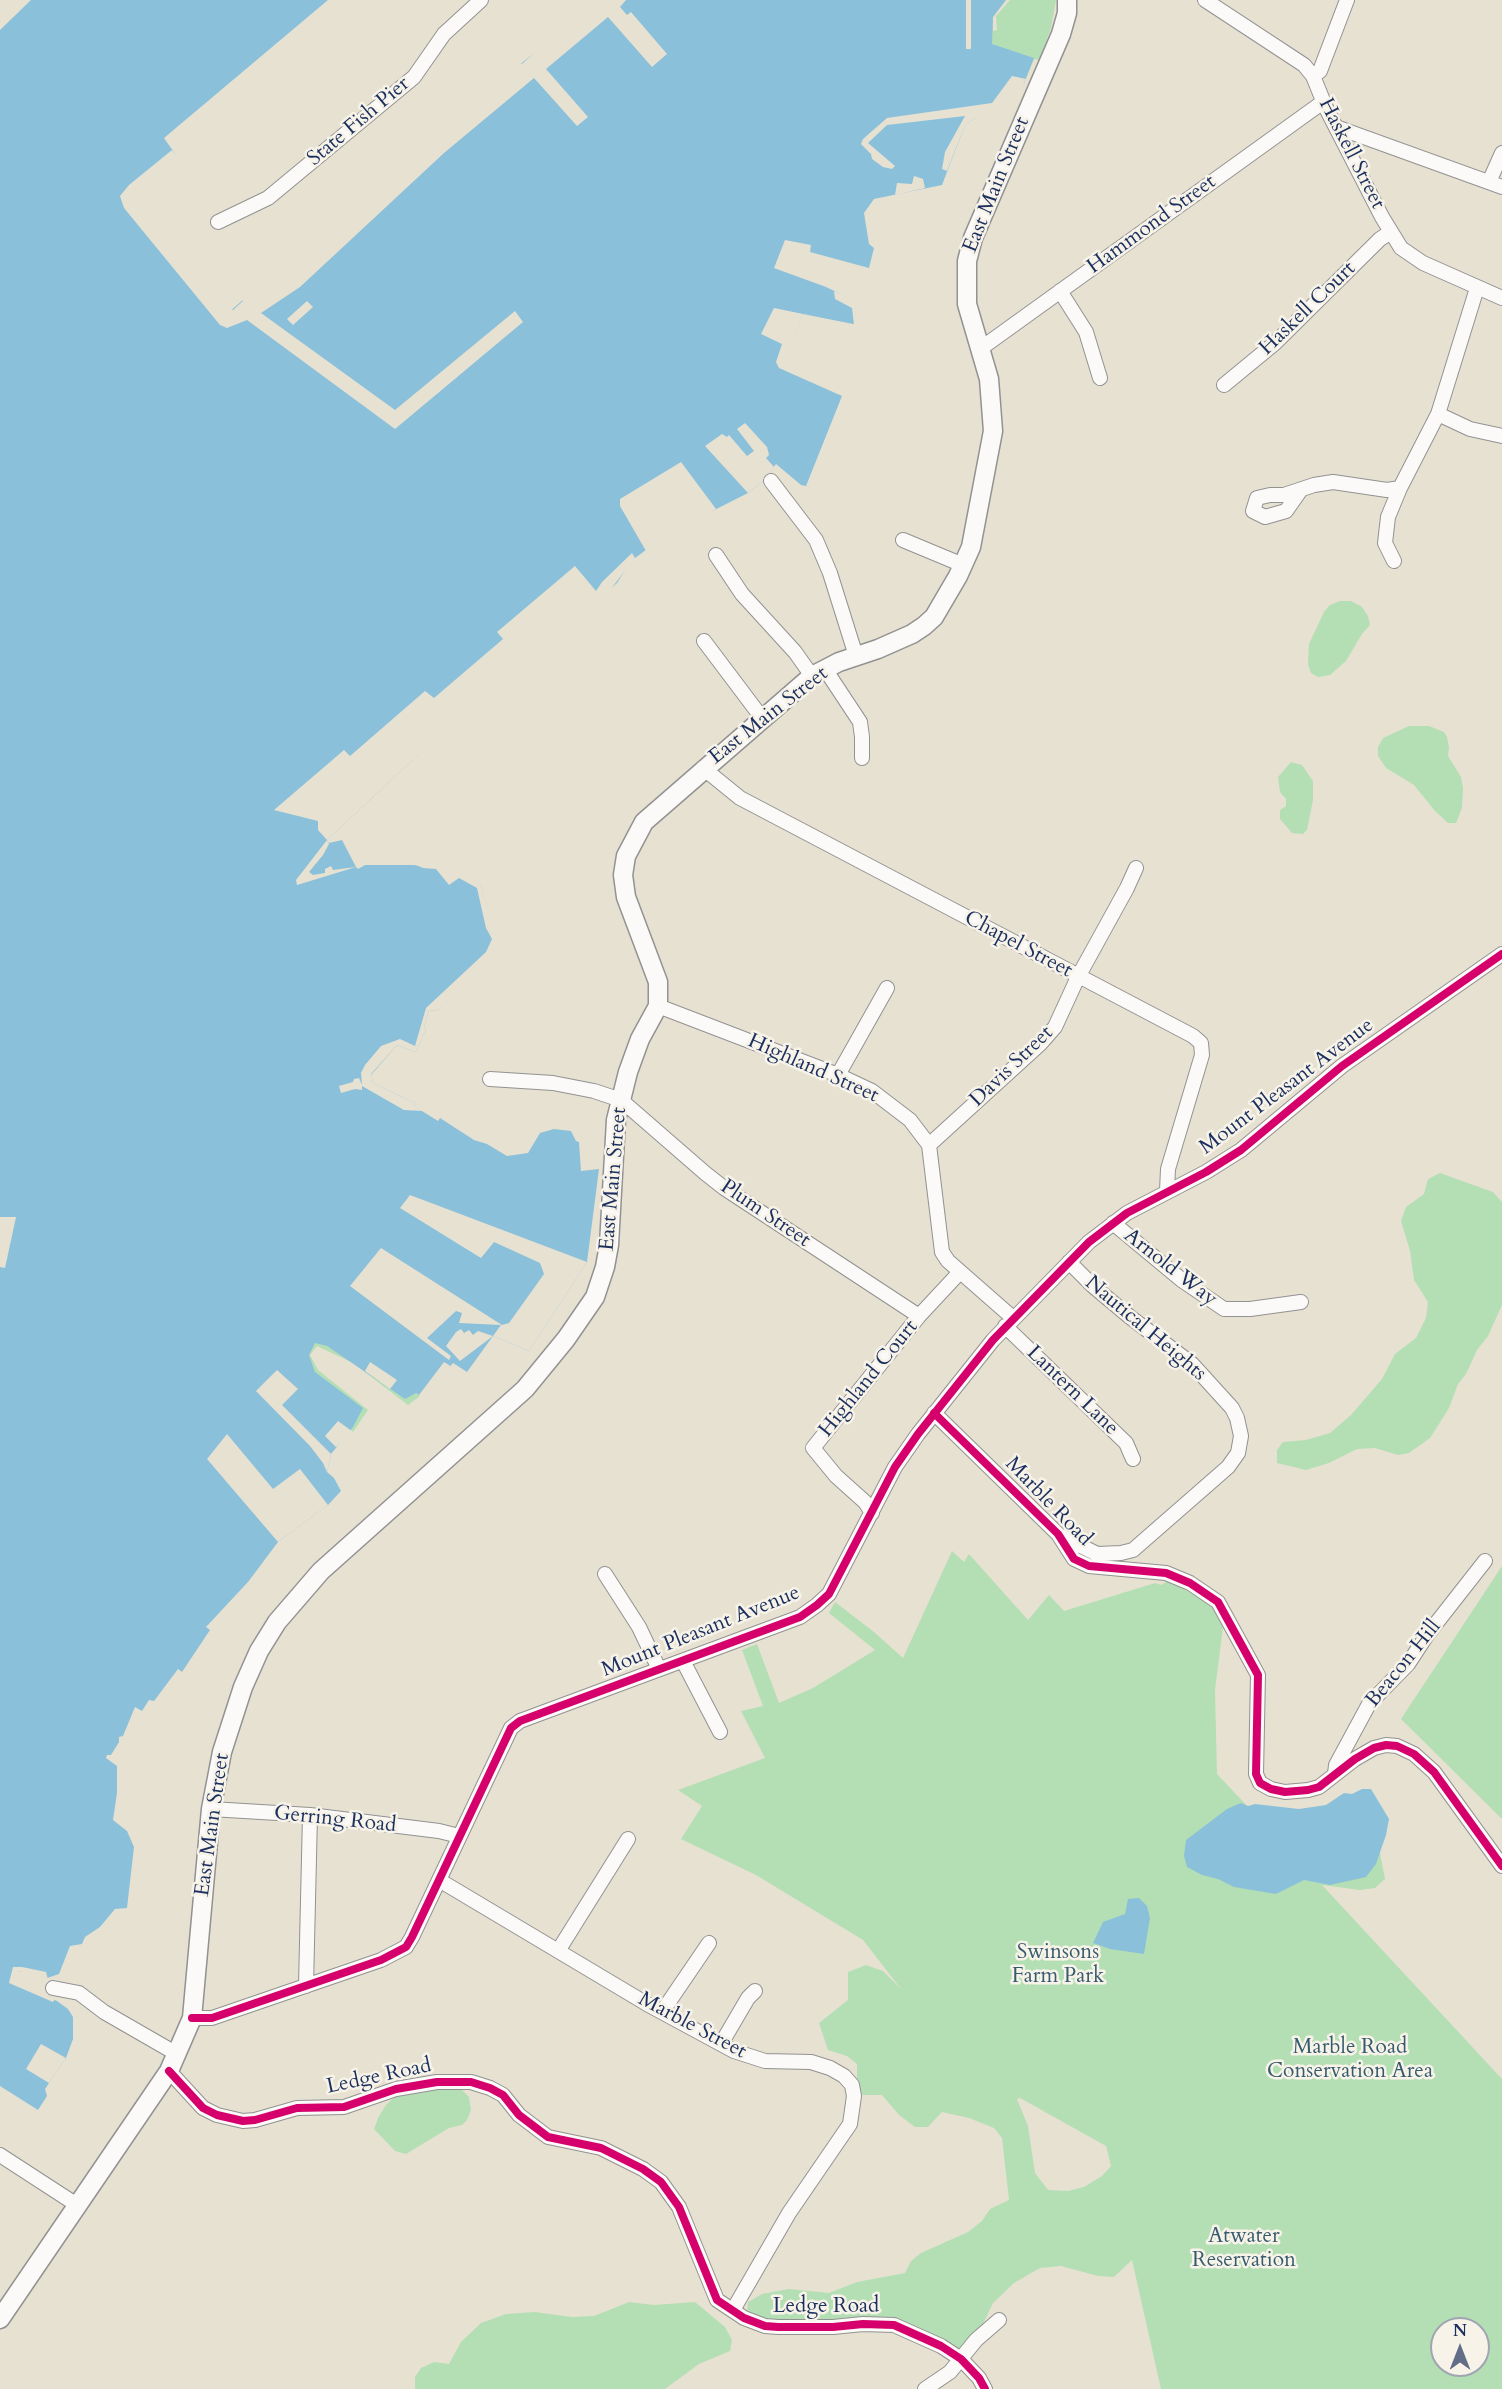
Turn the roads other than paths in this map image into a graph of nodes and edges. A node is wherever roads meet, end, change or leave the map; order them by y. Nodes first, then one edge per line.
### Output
1 (481, 0) edge
2 (1205, 0) edge
3 (1347, 0) edge
4 (1069, 4) edge
5 (1313, 76) junction
6 (1323, 102) junction
7 (1336, 127) junction
8 (1502, 153) edge
9 (1496, 184) edge
10 (218, 222) dead end
11 (1391, 232) junction
12 (1477, 288) junction
13 (1060, 291) junction
14 (1502, 298) edge
15 (980, 349) junction
16 (1100, 378) dead end
17 (1224, 385) dead end
18 (1438, 414) junction
19 (1502, 436) edge
20 (771, 481) dead end
21 (1400, 488) junction
22 (1300, 491) dead end
23 (903, 540) dead end
24 (716, 555) dead end
25 (1394, 561) dead end
26 (963, 565) junction
27 (704, 641) dead end
28 (856, 656) junction
29 (818, 672) junction
30 (762, 718) junction
31 (862, 758) dead end
32 (704, 768) junction
33 (1136, 868) dead end
34 (1502, 954) edge
35 (1078, 977) junction
36 (887, 988) dead end
37 (658, 1006) junction
38 (838, 1075) junction
39 (490, 1079) dead end
40 (621, 1100) junction
41 (929, 1145) junction
42 (1167, 1191) junction
43 (1113, 1223) junction
44 (1069, 1262) junction
45 (960, 1272) junction
46 (1301, 1302) dead end
47 (919, 1316) junction
48 (1009, 1322) junction
49 (934, 1413) junction
50 (1133, 1459) dead end
51 (872, 1514) junction
52 (1058, 1534) junction
53 (1485, 1561) dead end
54 (605, 1574) dead end
55 (683, 1661) junction
56 (659, 1669) junction
57 (720, 1732) dead end
58 (1335, 1774) junction
59 (211, 1809) junction
60 (310, 1815) junction
61 (459, 1836) junction
62 (628, 1839) dead end
63 (1502, 1866) edge
64 (439, 1880) junction
65 (709, 1943) dead end
66 (558, 1951) junction
67 (306, 1986) junction
68 (53, 1988) dead end
69 (755, 1991) dead end
70 (662, 2012) junction
71 (192, 2019) junction
72 (721, 2044) junction
73 (177, 2054) junction
74 (169, 2071) junction
75 (0, 2155) edge
76 (77, 2205) junction
77 (733, 2310) junction
78 (0, 2319) edge
79 (999, 2320) dead end
80 (961, 2359) junction
81 (925, 2389) edge
82 (985, 2389) edge

1 - 10 street, State Fish Pier
2 - 5 street, Haskell Street
3 - 5 street
4 - 15 main road, East Main Street
5 - 6 street, Haskell Street
6 - 7 street, Haskell Street
6 - 13 street, Hammond Street
7 - 9 street
7 - 11 street, Haskell Street
8 - 9 street
11 - 12 street, Haskell Street
11 - 17 street, Haskell Court
12 - 14 street, Haskell Street
12 - 18 street
13 - 15 street, Hammond Street
13 - 16 street
15 - 26 main road, East Main Street
18 - 19 street
18 - 21 street
20 - 28 street
21 - 22 street
21 - 25 street
23 - 26 street
24 - 29 street
26 - 28 main road, East Main Street
27 - 30 street
28 - 29 main road, East Main Street
29 - 30 main road, East Main Street
29 - 31 street
30 - 32 main road, East Main Street
32 - 35 street, Chapel Street
32 - 37 main road, East Main Street
33 - 35 street, Davis Street
34 - 42 street, Mount Pleasant Avenue
35 - 41 street, Davis Street
35 - 42 street, Chapel Street
36 - 38 street
37 - 38 street, Highland Street
37 - 40 main road, East Main Street
38 - 41 street, Highland Street
39 - 40 street
40 - 47 street, Plum Street
40 - 59 main road, East Main Street
41 - 45 street
42 - 43 street, Mount Pleasant Avenue
43 - 44 street, Mount Pleasant Avenue
43 - 46 street, Arnold Way
44 - 48 street, Mount Pleasant Avenue
44 - 52 street, Nautical Heights
45 - 47 street, Highland Court
45 - 48 street
47 - 51 street, Highland Court
48 - 49 street, Mount Pleasant Avenue
48 - 50 street, Lantern Lane
49 - 51 street, Mount Pleasant Avenue
49 - 52 street, Marble Road
51 - 55 street, Mount Pleasant Avenue
52 - 58 street, Marble Road
53 - 58 street, Beacon Hill
54 - 56 street
55 - 56 street, Mount Pleasant Avenue
55 - 57 street
56 - 61 street, Mount Pleasant Avenue
58 - 63 street, Marble Road
59 - 60 street, Gerring Road
59 - 71 main road, East Main Street
60 - 61 street, Gerring Road
60 - 67 street
61 - 64 street, Mount Pleasant Avenue
62 - 66 street
64 - 66 street, Marble Street
64 - 67 street, Mount Pleasant Avenue
65 - 70 street
66 - 70 street, Marble Street
67 - 71 street, Mount Pleasant Avenue
68 - 73 street
69 - 72 street
70 - 72 street, Marble Street
71 - 73 main road, East Main Street
72 - 77 street, Marble Street
73 - 74 main road, East Main Street
74 - 76 main road, East Main Street
74 - 77 street, Ledge Road
75 - 76 street
76 - 78 main road, East Main Street
77 - 80 street, Ledge Road
79 - 80 street
80 - 81 street
80 - 82 street, Ledge Road

